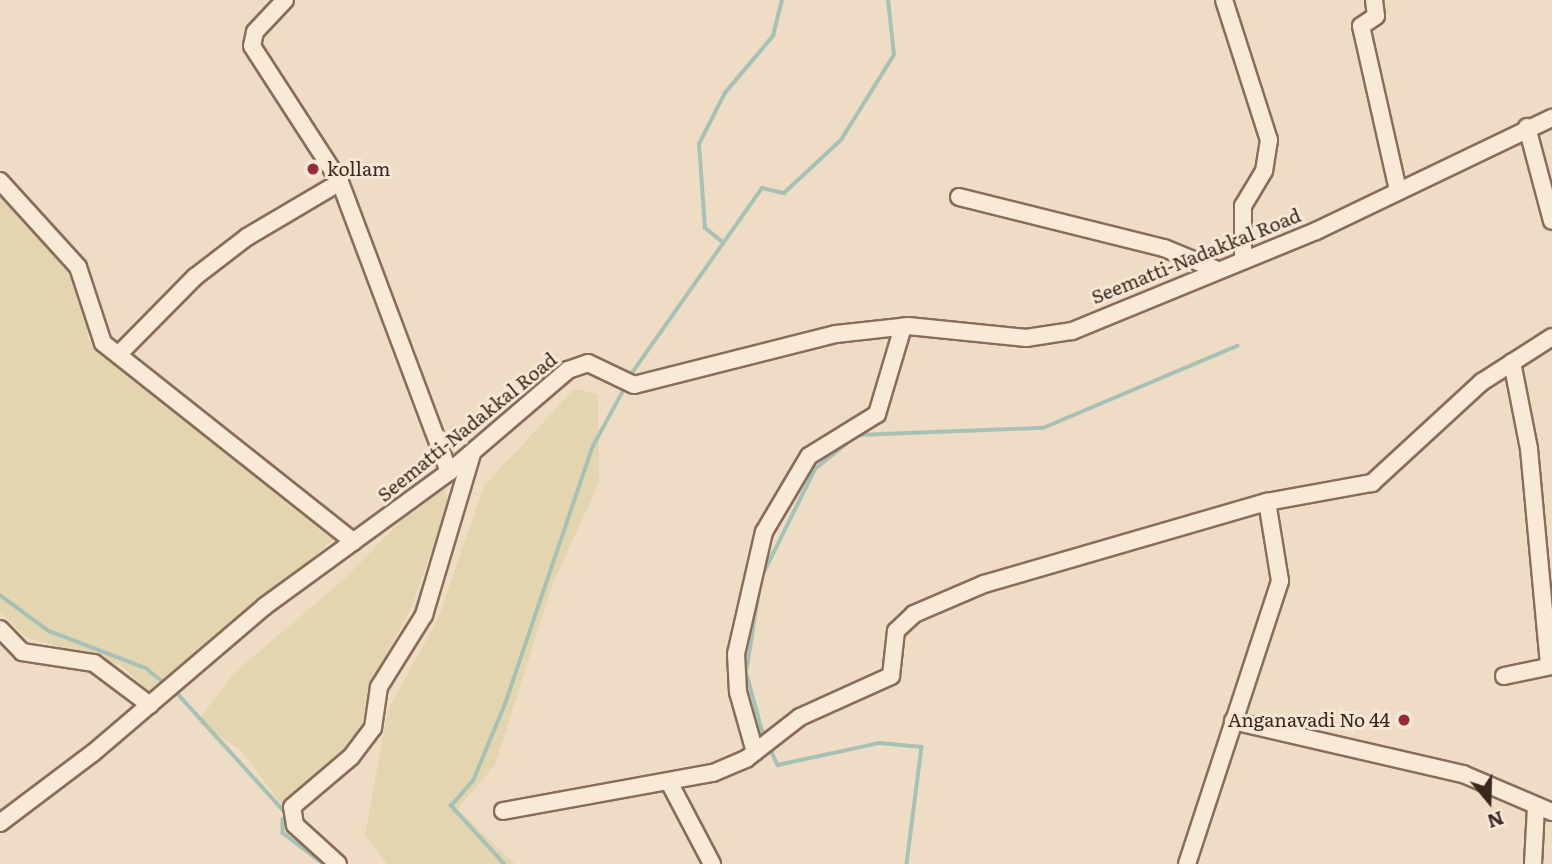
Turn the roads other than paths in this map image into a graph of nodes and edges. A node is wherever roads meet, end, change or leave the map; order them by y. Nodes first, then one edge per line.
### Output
1 (285, 0) edge
2 (1224, 0) edge
3 (1374, 0) edge
4 (1552, 118) edge
5 (1527, 127) junction
6 (0, 181) edge
7 (340, 182) junction
8 (1397, 186) junction
9 (959, 197) dead end
10 (1552, 220) edge
11 (1244, 258) junction
12 (1215, 270) junction
13 (903, 327) junction
14 (1552, 337) edge
15 (119, 355) junction
16 (1512, 362) junction
17 (472, 454) junction
18 (449, 472) junction
19 (1267, 502) junction
20 (355, 542) junction
21 (0, 629) edge
22 (1551, 666) edge
23 (1504, 676) dead end
24 (150, 705) junction
25 (1233, 721) junction
26 (755, 752) junction
27 (670, 782) junction
28 (1536, 806) junction
29 (503, 811) dead end
30 (1552, 812) edge
31 (0, 823) edge
32 (338, 864) edge
33 (712, 864) edge
34 (1187, 864) edge
35 (1533, 864) edge

1 - 7 street
2 - 11 street
3 - 8 street
4 - 5 street, Seematti-Nadakkal Road
5 - 8 street, Seematti-Nadakkal Road
5 - 10 street
6 - 15 street
7 - 15 street
7 - 18 street
8 - 11 street, Seematti-Nadakkal Road
9 - 12 street
11 - 12 street, Seematti-Nadakkal Road
12 - 13 street, Seematti-Nadakkal Road
13 - 17 street, Seematti-Nadakkal Road
13 - 26 street
14 - 16 street
15 - 20 street
16 - 19 street
16 - 22 street
17 - 18 street, Seematti-Nadakkal Road
17 - 32 street
18 - 20 street, Seematti-Nadakkal Road
19 - 25 street
19 - 26 street
20 - 24 street, Seematti-Nadakkal Road
21 - 24 street
22 - 23 street
24 - 31 street, Seematti-Nadakkal Road
25 - 28 street
25 - 34 street
26 - 27 street
27 - 29 street
27 - 33 street
28 - 30 street
28 - 35 street

